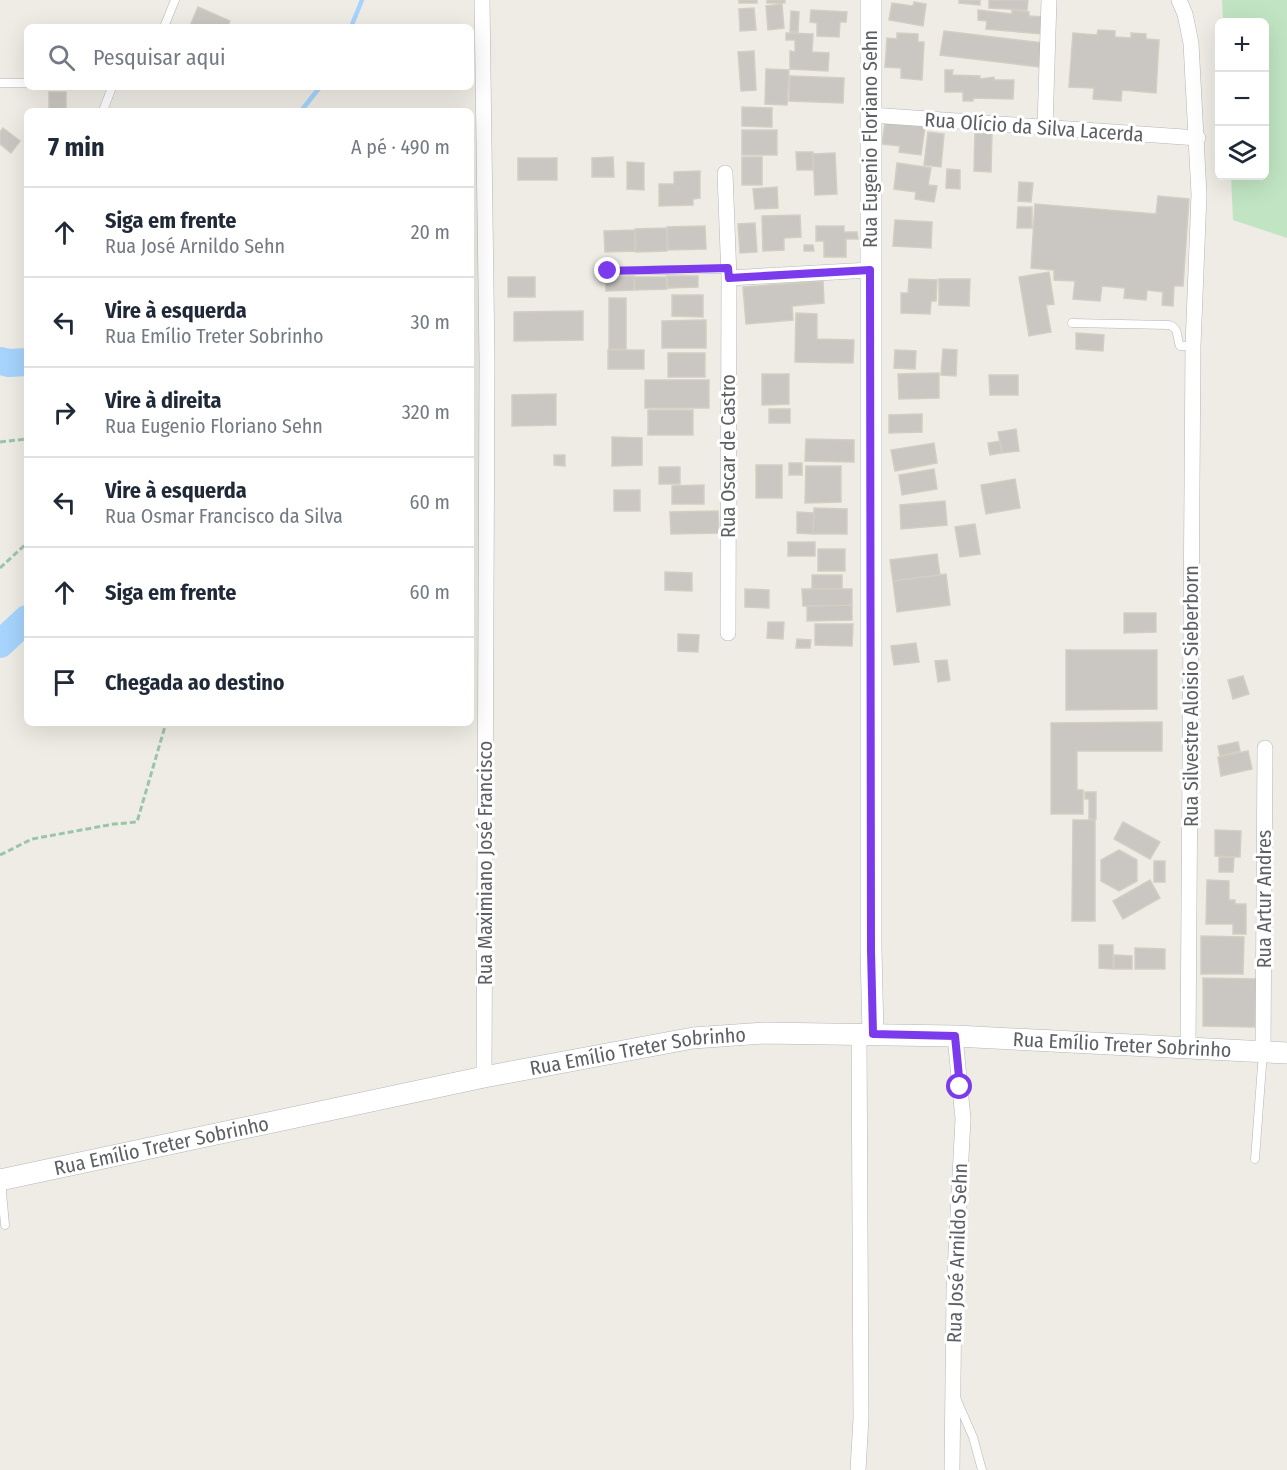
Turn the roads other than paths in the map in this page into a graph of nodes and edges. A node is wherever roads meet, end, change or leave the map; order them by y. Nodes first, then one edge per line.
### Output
1 (174, 0) edge
2 (482, 0) edge
3 (871, 0) edge
4 (1049, 0) edge
5 (1179, 0) edge
6 (165, 24) edge
7 (0, 83) edge
8 (24, 83) edge
9 (111, 90) edge
10 (105, 108) edge
11 (871, 115) junction
12 (1045, 127) junction
13 (1198, 138) junction
14 (725, 173) dead end
15 (870, 270) junction
16 (608, 271) dead end
17 (728, 273) junction
18 (1072, 323) dead end
19 (1193, 346) junction
20 (728, 633) dead end
21 (478, 635) edge
22 (1265, 748) dead end
23 (866, 1034) junction
24 (955, 1036) junction
25 (1188, 1046) junction
26 (1263, 1051) junction
27 (1287, 1053) edge
28 (484, 1077) junction
29 (1255, 1159) dead end
30 (0, 1180) edge
31 (5, 1225) dead end
32 (953, 1391) junction
33 (858, 1470) edge
34 (952, 1470) edge
35 (982, 1470) edge

1 - 6 lane
2 - 21 street, Rua Maximiano José Francisco
3 - 11 main road, Rua Eugenio Floriano Sehn
4 - 12 street
5 - 13 street, Rua Silvestre Aloisio Sieberborn
7 - 8 lane
9 - 10 lane
11 - 12 street, Rua Olício da Silva Lacerda
11 - 15 main road, Rua Eugenio Floriano Sehn
12 - 13 street, Rua Olício da Silva Lacerda
13 - 19 street, Rua Silvestre Aloisio Sieberborn
14 - 17 street, Rua Oscar de Castro
15 - 17 street
15 - 23 main road, Rua Eugenio Floriano Sehn
16 - 17 lane
17 - 20 street, Rua Oscar de Castro
18 - 19 lane
19 - 25 street, Rua Silvestre Aloisio Sieberborn
21 - 28 street, Rua Maximiano José Francisco
22 - 26 street, Rua Artur Andres
23 - 24 main road, Rua Emílio Treter Sobrinho
23 - 28 main road, Rua Emílio Treter Sobrinho
23 - 33 street
24 - 25 main road, Rua Emílio Treter Sobrinho
24 - 32 street, Rua José Arnildo Sehn
25 - 26 main road, Rua Emílio Treter Sobrinho
26 - 27 main road, Rua Emílio Treter Sobrinho
26 - 29 lane
28 - 30 main road, Rua Emílio Treter Sobrinho
30 - 31 lane
32 - 34 street, Rua José Arnildo Sehn
32 - 35 lane

